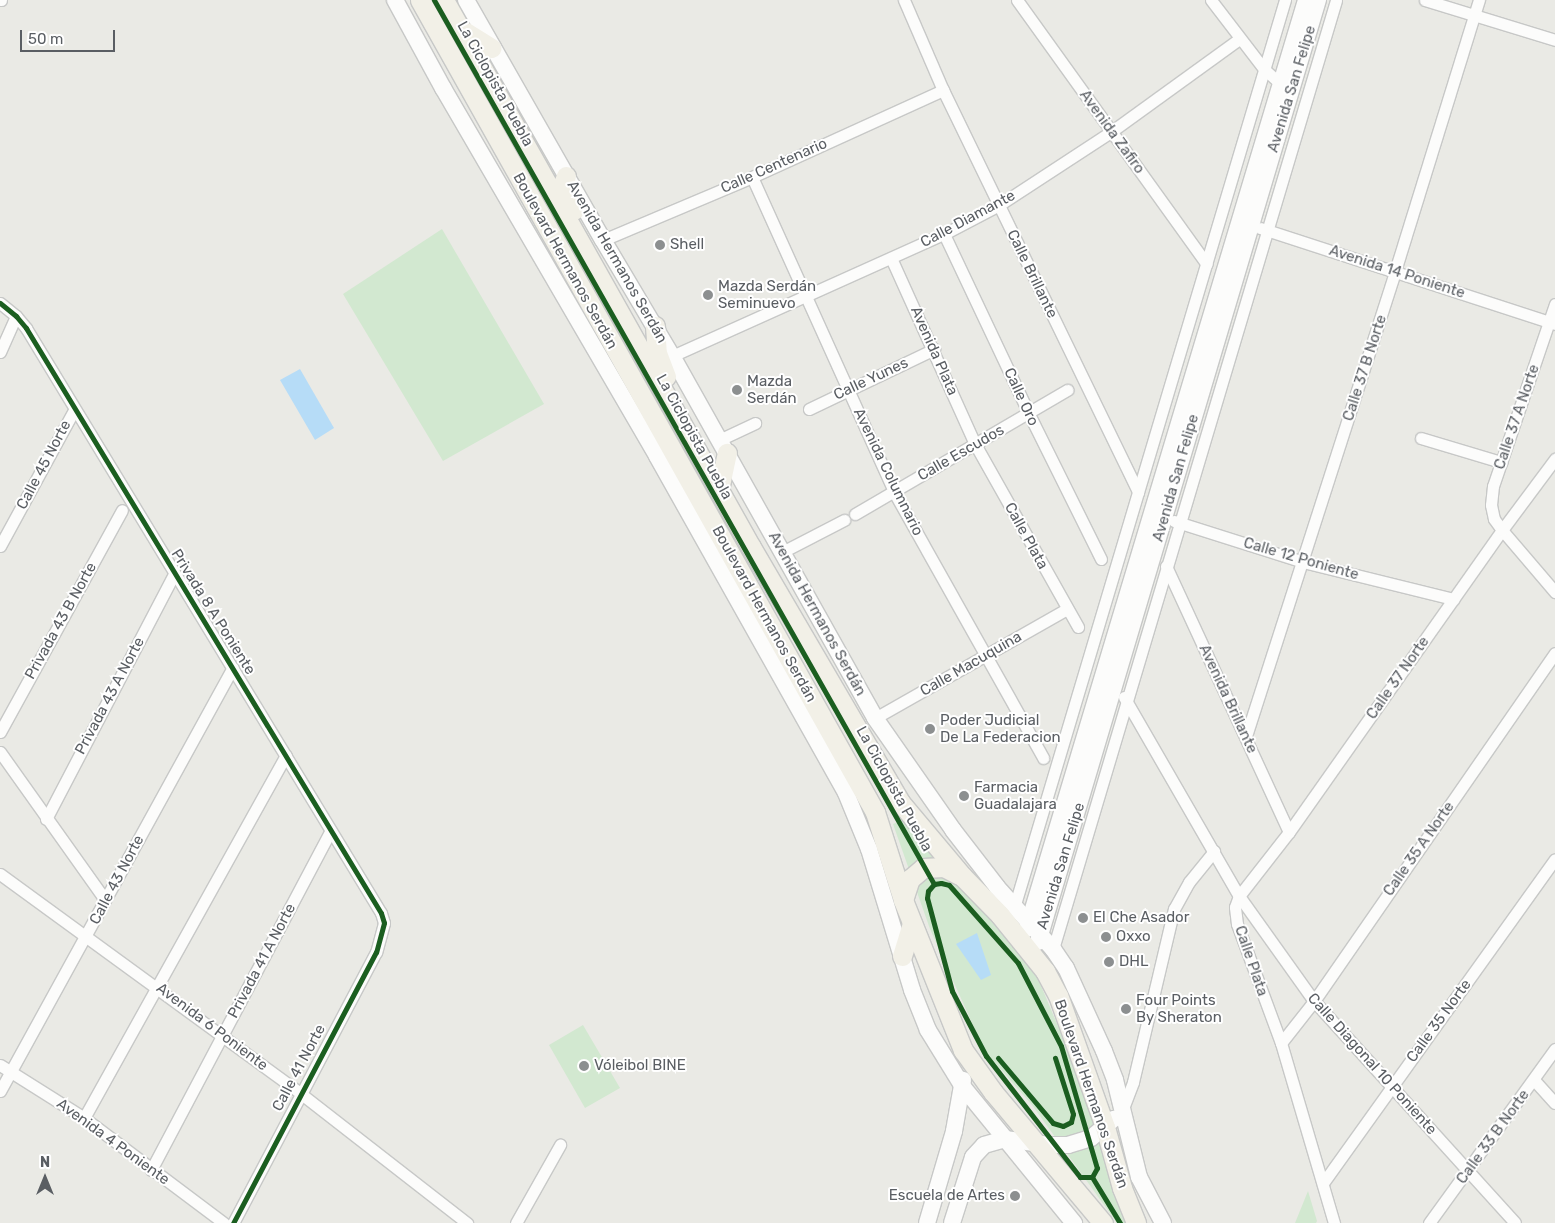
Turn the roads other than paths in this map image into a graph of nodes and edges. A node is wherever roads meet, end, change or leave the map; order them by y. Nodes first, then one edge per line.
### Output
1 (395, 0) edge
2 (408, 0) edge
3 (420, 0) edge
4 (444, 0) edge
5 (466, 0) edge
6 (904, 0) edge
7 (1017, 0) edge
8 (1211, 0) edge
9 (1285, 0) edge
10 (1306, 0) edge
11 (1318, 0) edge
12 (1336, 0) edge
13 (1425, 0) edge
14 (1479, 0) edge
15 (1474, 16) junction
16 (432, 21) junction
17 (459, 27) junction
18 (1239, 39) junction
19 (1555, 40) edge
20 (492, 48) junction
21 (1264, 69) junction
22 (1286, 89) junction
23 (943, 90) junction
24 (1112, 131) junction
25 (566, 176) junction
26 (752, 177) junction
27 (999, 205) junction
28 (1245, 223) junction
29 (1267, 230) junction
30 (944, 234) junction
31 (603, 240) junction
32 (588, 258) junction
33 (891, 258) junction
34 (1207, 264) junction
35 (1395, 271) junction
36 (806, 296) junction
37 (0, 303) edge
38 (1555, 304) edge
39 (16, 316) junction
40 (1552, 323) edge
41 (654, 326) junction
42 (934, 349) junction
43 (0, 352) edge
44 (672, 356) junction
45 (848, 389) junction
46 (1067, 390) dead end
47 (670, 404) junction
48 (809, 409) dead end
49 (74, 410) junction
50 (1029, 414) junction
51 (755, 423) dead end
52 (1420, 438) dead end
53 (975, 444) junction
54 (723, 447) junction
55 (1555, 459) edge
56 (1501, 462) junction
57 (719, 490) junction
58 (894, 492) junction
59 (1138, 492) junction
60 (122, 510) dead end
61 (854, 514) dead end
62 (1164, 519) junction
63 (844, 520) dead end
64 (1502, 530) junction
65 (0, 546) edge
66 (782, 552) junction
67 (1101, 559) dead end
68 (1304, 562) junction
69 (1166, 566) junction
70 (174, 574) junction
71 (1555, 592) edge
72 (1454, 599) junction
73 (1067, 609) junction
74 (1078, 627) dead end
75 (1555, 653) edge
76 (985, 656) junction
77 (1106, 664) junction
78 (233, 668) junction
79 (1116, 681) junction
80 (1126, 700) junction
81 (875, 718) junction
82 (0, 732) edge
83 (1246, 736) junction
84 (0, 752) edge
85 (286, 754) junction
86 (1043, 758) dead end
87 (46, 819) junction
88 (330, 832) junction
89 (1289, 832) junction
90 (1214, 851) junction
91 (1555, 859) edge
92 (0, 874) edge
93 (962, 876) junction
94 (1239, 896) junction
95 (105, 900) junction
96 (903, 900) junction
97 (1015, 906) junction
98 (384, 924) joint
99 (912, 924) junction
100 (1009, 926) junction
101 (1035, 928) junction
102 (87, 935) junction
103 (1022, 941) junction
104 (1054, 949) junction
105 (1034, 955) junction
106 (902, 956) junction
107 (158, 987) junction
108 (1314, 1000) junction
109 (224, 1036) junction
110 (1281, 1043) junction
111 (1555, 1049) edge
112 (962, 1050) junction
113 (0, 1065) edge
114 (11, 1071) junction
115 (1534, 1080) junction
116 (962, 1087) junction
117 (1392, 1088) junction
118 (0, 1091) edge
119 (300, 1093) junction
120 (1555, 1103) edge
121 (1122, 1113) junction
122 (84, 1118) junction
123 (1105, 1127) junction
124 (1004, 1139) junction
125 (1038, 1143) junction
126 (560, 1145) dead end
127 (151, 1170) junction
128 (1468, 1172) junction
129 (1323, 1183) junction
130 (224, 1223) edge
131 (233, 1223) edge
132 (467, 1223) edge
133 (516, 1223) edge
134 (927, 1223) edge
135 (952, 1223) edge
136 (1074, 1223) edge
137 (1104, 1223) edge
138 (1136, 1223) edge
139 (1162, 1223) edge
140 (1334, 1223) edge
141 (1429, 1223) edge
142 (1514, 1223) edge

1 - 106 main road
2 - 16 main road
3 - 16 main road, Boulevard Hermanos Serdán
4 - 17 main road, Boulevard Hermanos Serdán
5 - 20 main road, Avenida Hermanos Serdán
6 - 23 street, Calle Brillante
7 - 24 street, Avenida Zafiro
8 - 18 street
9 - 21 street, Avenida San Felipe
10 - 22 main road, Avenida San Felipe
11 - 22 main road, Avenida San Felipe
12 - 29 street, Avenida San Felipe
13 - 15 street
14 - 15 street, Calle 37 B Norte
15 - 19 street
15 - 35 street, Calle 37 B Norte
16 - 96 main road, Boulevard Hermanos Serdán
17 - 20 main road
17 - 32 main road, Boulevard Hermanos Serdán
18 - 21 street
18 - 24 street, Calle Diamante
20 - 25 main road, Avenida Hermanos Serdán
21 - 22 street
21 - 34 street, Avenida San Felipe
22 - 28 main road, Avenida San Felipe
23 - 26 street, Calle Centenario
23 - 27 street, Calle Brillante
24 - 27 street, Calle Diamante
24 - 34 street, Avenida Zafiro
25 - 31 main road, Avenida Hermanos Serdán
25 - 32 main road
26 - 31 street, Calle Centenario
26 - 36 street, Avenida Columnario
27 - 30 street, Calle Diamante
27 - 59 street, Calle Brillante
28 - 29 street, Avenida 14 Poniente
28 - 62 main road, Avenida San Felipe
29 - 35 street, Avenida 14 Poniente
29 - 62 street, Avenida San Felipe
30 - 33 street, Calle Diamante
30 - 50 street, Calle Oro
31 - 41 main road, Avenida Hermanos Serdán
32 - 47 main road, Boulevard Hermanos Serdán
33 - 36 street, Calle Diamante
33 - 42 street, Avenida Plata
34 - 59 street, Avenida San Felipe
35 - 40 street, Avenida 14 Poniente
35 - 68 street, Calle 37 B Norte
36 - 44 street, Calle Diamante
36 - 45 street, Avenida Columnario
37 - 39 street, Privada 8 A Poniente
38 - 40 street, Calle 37 A Norte
39 - 43 street
39 - 49 street, Privada 8 A Poniente
40 - 56 street, Calle 37 A Norte
41 - 44 main road, Avenida Hermanos Serdán
41 - 47 main road
42 - 45 street, Calle Yunes
42 - 53 street, Avenida Plata
44 - 54 main road, Avenida Hermanos Serdán
45 - 48 street, Calle Yunes
45 - 58 street, Avenida Columnario
46 - 50 street, Calle Escudos
47 - 57 main road, Boulevard Hermanos Serdán
49 - 65 street, Calle 45 Norte
49 - 70 street, Privada 8 A Poniente
50 - 53 street, Calle Escudos
50 - 67 street, Calle Oro
51 - 54 street
52 - 56 street
53 - 58 street, Calle Escudos
53 - 73 street, Calle Plata
54 - 57 main road
54 - 66 main road, Avenida Hermanos Serdán
55 - 64 street, Calle 37 Norte
56 - 64 street, Calle 37 A Norte
57 - 93 main road, Boulevard Hermanos Serdán
58 - 61 street, Calle Escudos
58 - 76 street, Avenida Columnario
59 - 97 street, Avenida San Felipe
60 - 82 street, Privada 43 B Norte
62 - 68 street, Calle 12 Poniente
62 - 69 street, Avenida San Felipe
62 - 77 main road, Avenida San Felipe
62 - 79 main road, Avenida San Felipe
63 - 66 street
64 - 71 street, Calle 37 A Norte
64 - 72 street, Calle 37 Norte
66 - 81 main road, Avenida Hermanos Serdán
68 - 72 street, Calle 12 Poniente
68 - 83 street, Calle 37 B Norte
69 - 80 street, Avenida San Felipe
69 - 83 street, Avenida Brillante
70 - 78 street, Privada 8 A Poniente
70 - 87 street, Privada 43 A Norte
72 - 89 street, Calle 37 Norte
73 - 74 street, Calle Plata
73 - 76 street, Calle Macuquina
75 - 108 street, Calle 35 A Norte
76 - 81 street, Calle Macuquina
76 - 86 street, Avenida Columnario
77 - 79 street
77 - 101 main road, Avenida San Felipe
78 - 85 street, Privada 8 A Poniente
78 - 95 street, Calle 43 Norte
79 - 80 street
79 - 101 main road, Avenida San Felipe
80 - 90 street
80 - 104 street, Avenida San Felipe
81 - 97 main road, Avenida Hermanos Serdán
83 - 89 street, Avenida Brillante
84 - 87 street
85 - 88 street, Privada 8 A Poniente
85 - 107 street
87 - 95 street
88 - 98 street, Privada 8 A Poniente
88 - 109 street, Privada 41 A Norte
89 - 94 street, Calle 37 Norte
90 - 94 street
90 - 121 street
91 - 117 street, Calle 35 Norte
92 - 102 street, Avenida 6 Poniente
93 - 96 main road
93 - 100 main road, Boulevard Hermanos Serdán
94 - 108 street, Calle Diagonal 10 Poniente
94 - 110 street, Calle Plata
95 - 102 street, Calle 43 Norte
96 - 99 main road, Boulevard Hermanos Serdán
97 - 100 street, Avenida San Felipe
97 - 101 main road, Avenida Hermanos Serdán
98 - 119 street, Calle 41 Norte
99 - 106 main road
99 - 112 main road, Boulevard Hermanos Serdán
100 - 103 main road, Boulevard Hermanos Serdán
101 - 103 main road, Avenida San Felipe
101 - 104 main road, Avenida Hermanos Serdán
101 - 105 main road, Avenida San Felipe
102 - 107 street, Avenida 6 Poniente
102 - 114 street, Calle 43 Norte
103 - 105 main road, Boulevard Hermanos Serdán
104 - 121 main road, Avenida Hermanos Serdán
105 - 123 main road, Boulevard Hermanos Serdán
106 - 116 main road
107 - 109 street, Avenida 6 Poniente
107 - 122 street
108 - 110 street, Calle 35 A Norte
108 - 117 street, Calle Diagonal 10 Poniente
109 - 119 street, Avenida 6 Poniente
109 - 127 street, Privada 41 A Norte
110 - 129 street, Calle Plata
111 - 115 street, Calle 33 B Norte
112 - 116 main road
112 - 125 main road, Boulevard Hermanos Serdán
113 - 114 street, Avenida 4 Poniente
114 - 118 street, Calle 43 Norte
114 - 122 street, Avenida 4 Poniente
115 - 120 street
115 - 128 street, Calle 33 B Norte
116 - 124 main road
116 - 134 main road
117 - 128 street, Calle Diagonal 10 Poniente
117 - 129 street, Calle 35 Norte
119 - 131 street, Calle 41 Norte
119 - 132 street, Avenida 6 Poniente
121 - 123 main road
121 - 139 main road, Avenida Hermanos Serdán
122 - 127 street, Avenida 4 Poniente
123 - 125 main road
123 - 138 main road, Boulevard Hermanos Serdán
124 - 125 main road
124 - 135 main road
124 - 136 main road
125 - 137 main road, Boulevard Hermanos Serdán
126 - 133 street
127 - 130 street, Avenida 4 Poniente
128 - 141 street, Calle 33 B Norte
128 - 142 street, Calle Diagonal 10 Poniente
129 - 140 street, Calle Plata

